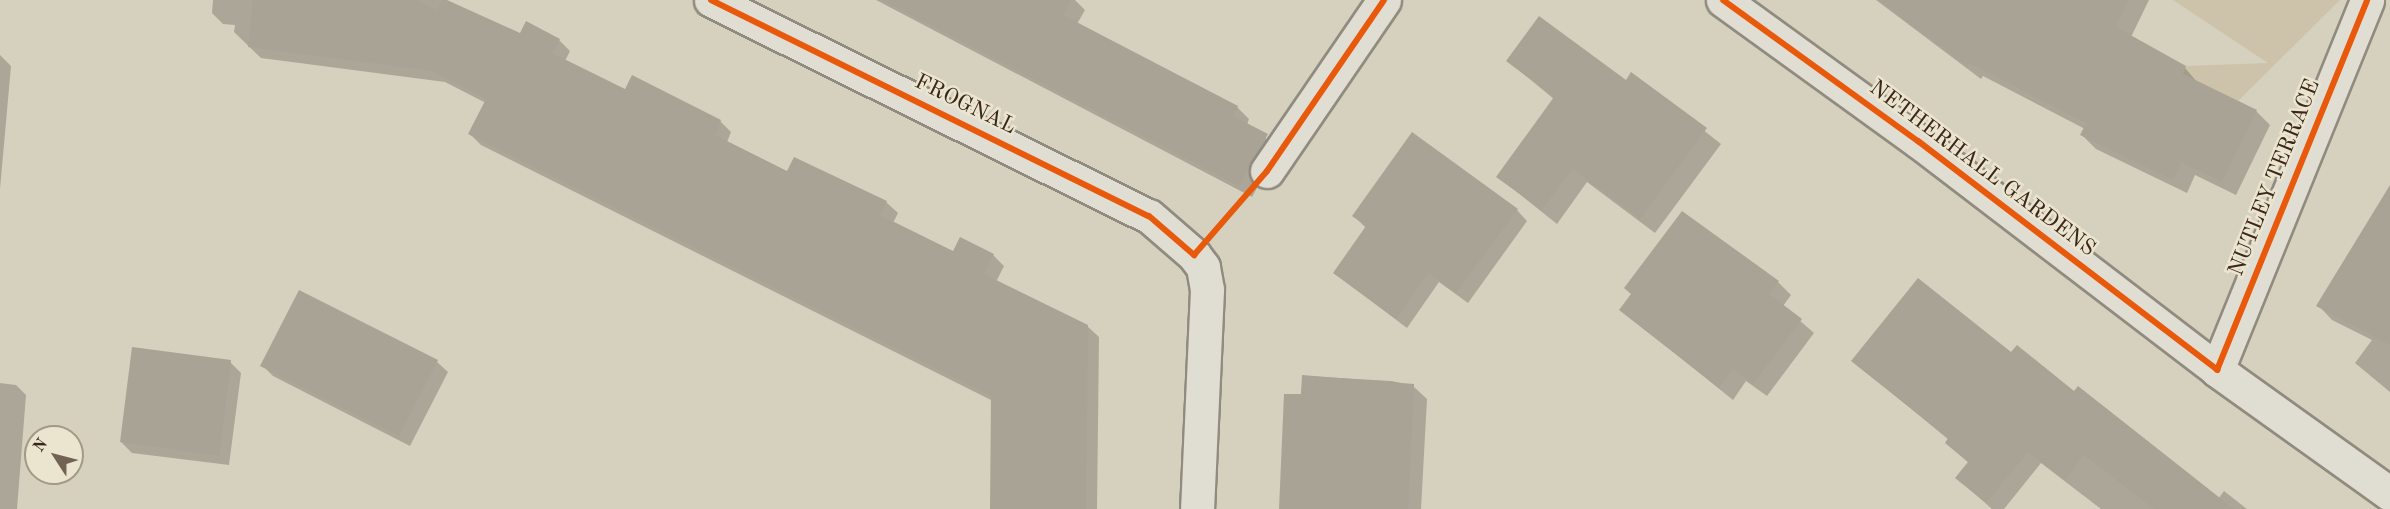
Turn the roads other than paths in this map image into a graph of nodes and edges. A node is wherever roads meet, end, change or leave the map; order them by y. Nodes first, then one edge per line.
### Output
1 (711, 0) edge
2 (1384, 0) edge
3 (1723, 0) edge
4 (2367, 0) edge
5 (1267, 171) dead end
6 (2217, 370) junction
7 (2390, 494) edge
8 (1197, 509) edge

1 - 8 street, FROGNAL
2 - 5 street
3 - 6 street, NETHERHALL GARDENS
4 - 6 street, NUTLEY TERRACE
6 - 7 street, NETHERHALL GARDENS

